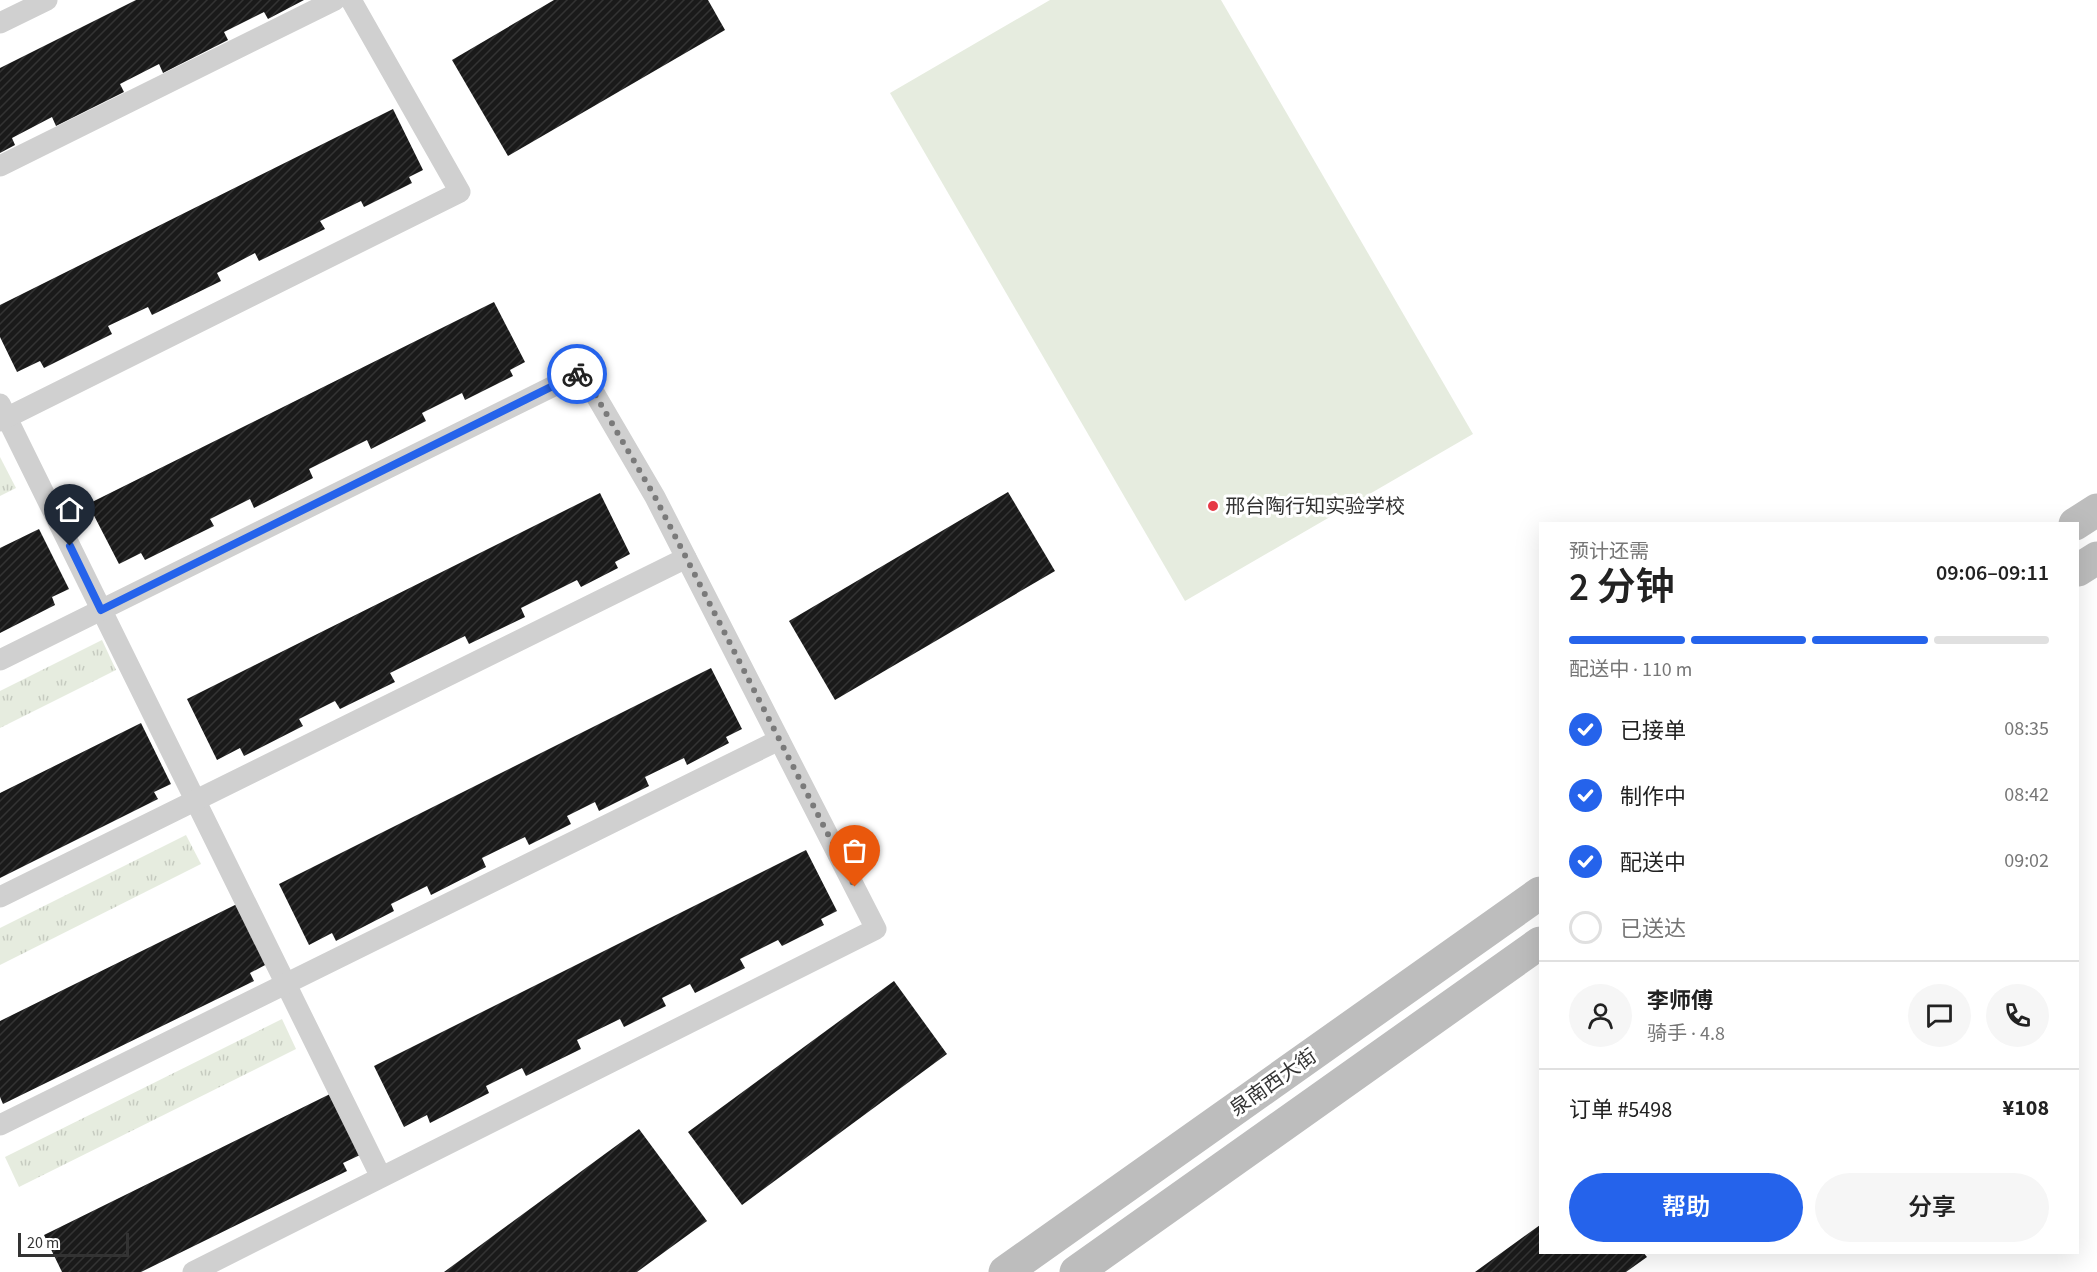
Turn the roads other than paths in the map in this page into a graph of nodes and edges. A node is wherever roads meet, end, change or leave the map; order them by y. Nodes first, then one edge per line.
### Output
1 (47, 0) edge
2 (335, 0) edge
3 (351, 0) edge
4 (0, 23) edge
5 (0, 166) edge
6 (2, 414) edge
7 (2097, 510) edge
8 (2078, 522) edge
9 (686, 558) junction
10 (2097, 558) edge
11 (2079, 569) edge
12 (101, 610) junction
13 (0, 660) edge
14 (779, 740) junction
15 (195, 800) junction
16 (1539, 893) edge
17 (0, 897) edge
18 (1539, 944) edge
19 (286, 984) junction
20 (0, 1125) edge
21 (381, 1177) junction
22 (193, 1272) edge
23 (1005, 1272) edge
24 (1076, 1272) edge

1 - 4 lane
2 - 5 lane
3 - 6 lane
6 - 12 lane
7 - 8 main road
9 - 12 lane
9 - 14 lane
9 - 15 lane
10 - 11 main road
12 - 13 lane
12 - 15 lane
14 - 19 lane
14 - 21 lane
15 - 17 lane
15 - 19 lane
16 - 23 main road, 泉南西大街
18 - 24 main road, 泉南西大街
19 - 20 lane
19 - 21 lane
21 - 22 lane

